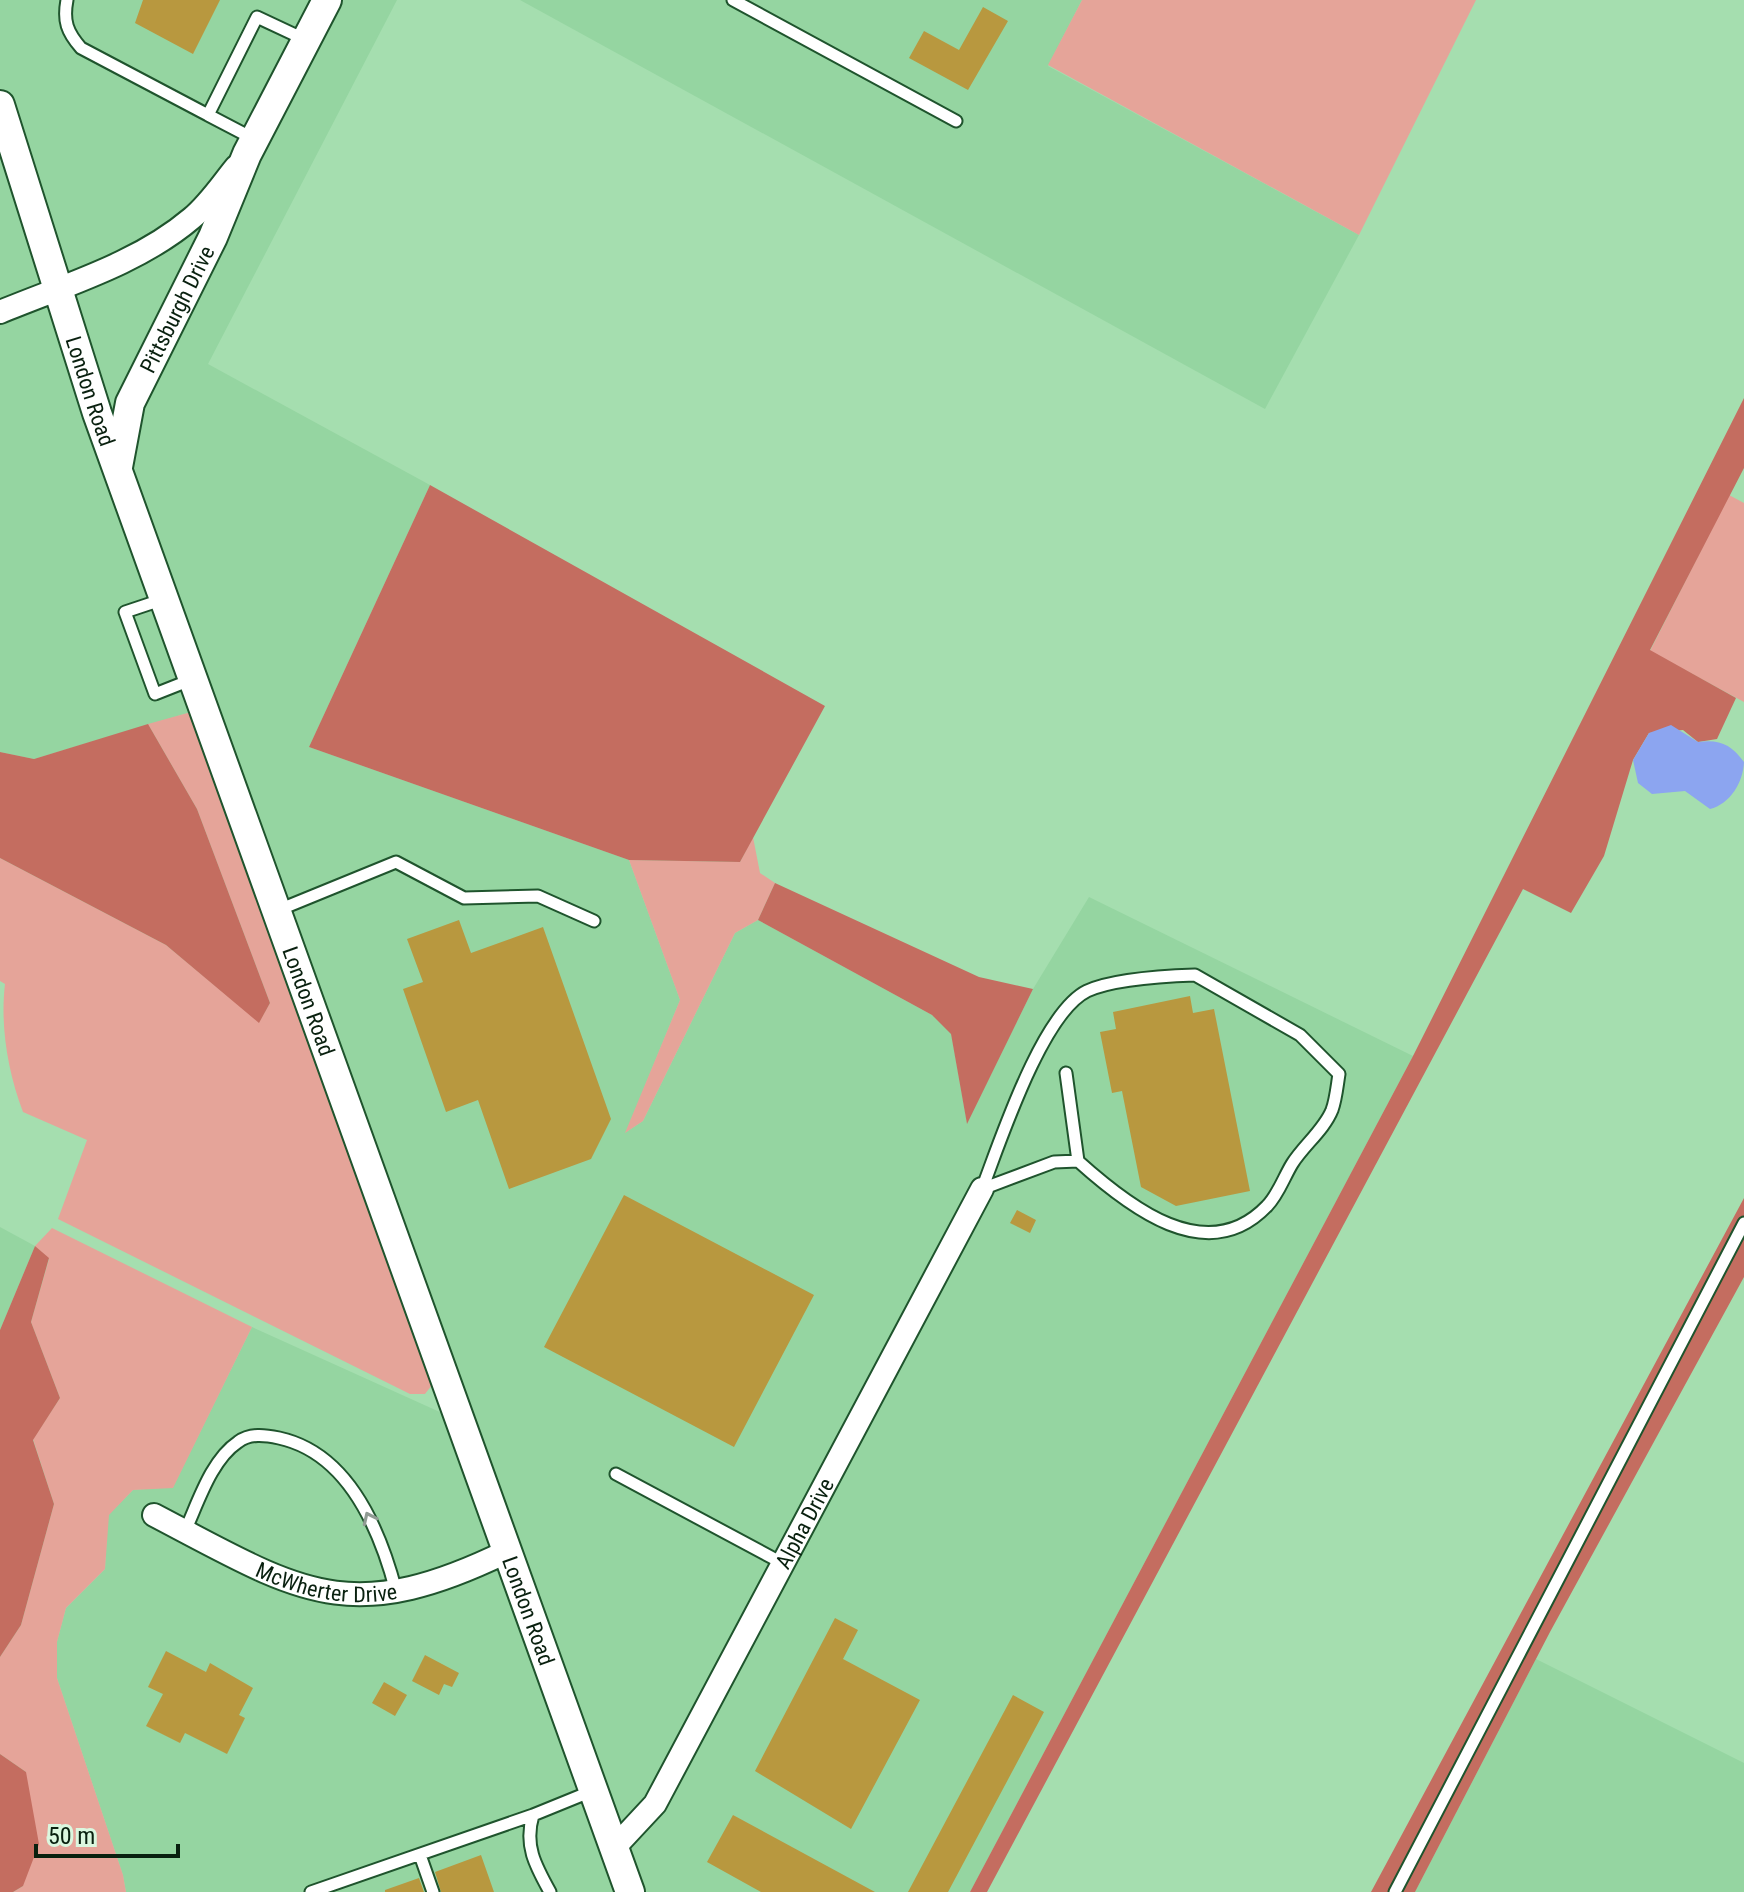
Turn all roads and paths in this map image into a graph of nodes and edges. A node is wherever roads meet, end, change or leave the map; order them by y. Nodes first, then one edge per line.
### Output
1 (67, 0) edge
2 (327, 0) edge
3 (733, 0) edge
4 (306, 40) junction
5 (0, 105) edge
6 (208, 115) junction
7 (956, 121) dead end
8 (251, 147) junction
9 (57, 289) junction
10 (0, 312) edge
11 (118, 467) junction
12 (164, 599) junction
13 (194, 679) junction
14 (275, 911) junction
15 (594, 921) dead end
16 (1066, 1073) dead end
17 (1078, 1161) junction
18 (982, 1189) junction
19 (1744, 1223) edge
20 (616, 1474) dead end
21 (154, 1515) dead end
22 (185, 1531) junction
23 (506, 1552) junction
24 (784, 1564) junction
25 (396, 1591) junction
26 (592, 1791) junction
27 (533, 1815) junction
28 (614, 1848) junction
29 (420, 1855) junction
30 (311, 1892) edge
31 (433, 1892) edge
32 (550, 1892) edge
33 (630, 1892) edge
34 (1395, 1892) edge

1 - 6 lane
2 - 4 street, Pittsburgh Drive
3 - 7 lane
4 - 6 lane
4 - 8 street, Pittsburgh Drive
5 - 9 street, London Road
6 - 8 lane
8 - 9 street, Pittsburgh Drive
8 - 11 street, Pittsburgh Drive
9 - 10 street, Pittsburgh Drive
9 - 11 street, London Road
11 - 12 street, London Road
12 - 13 street, London Road
12 - 13 lane
13 - 14 street, London Road
14 - 15 lane
14 - 23 street, London Road
16 - 17 lane
17 - 18 lane
17 - 18 lane
18 - 24 street, Alpha Drive
19 - 34 lane
20 - 24 lane
21 - 22 street, McWherter Drive
22 - 25 street, McWherter Drive
25 -> 22 lane
23 - 25 street, McWherter Drive
23 - 26 street, London Road
24 - 28 street, Alpha Drive
26 - 27 lane
26 - 28 street, London Road
27 - 29 lane
27 - 32 lane
28 - 33 street, London Road
29 - 30 lane
29 - 31 lane

